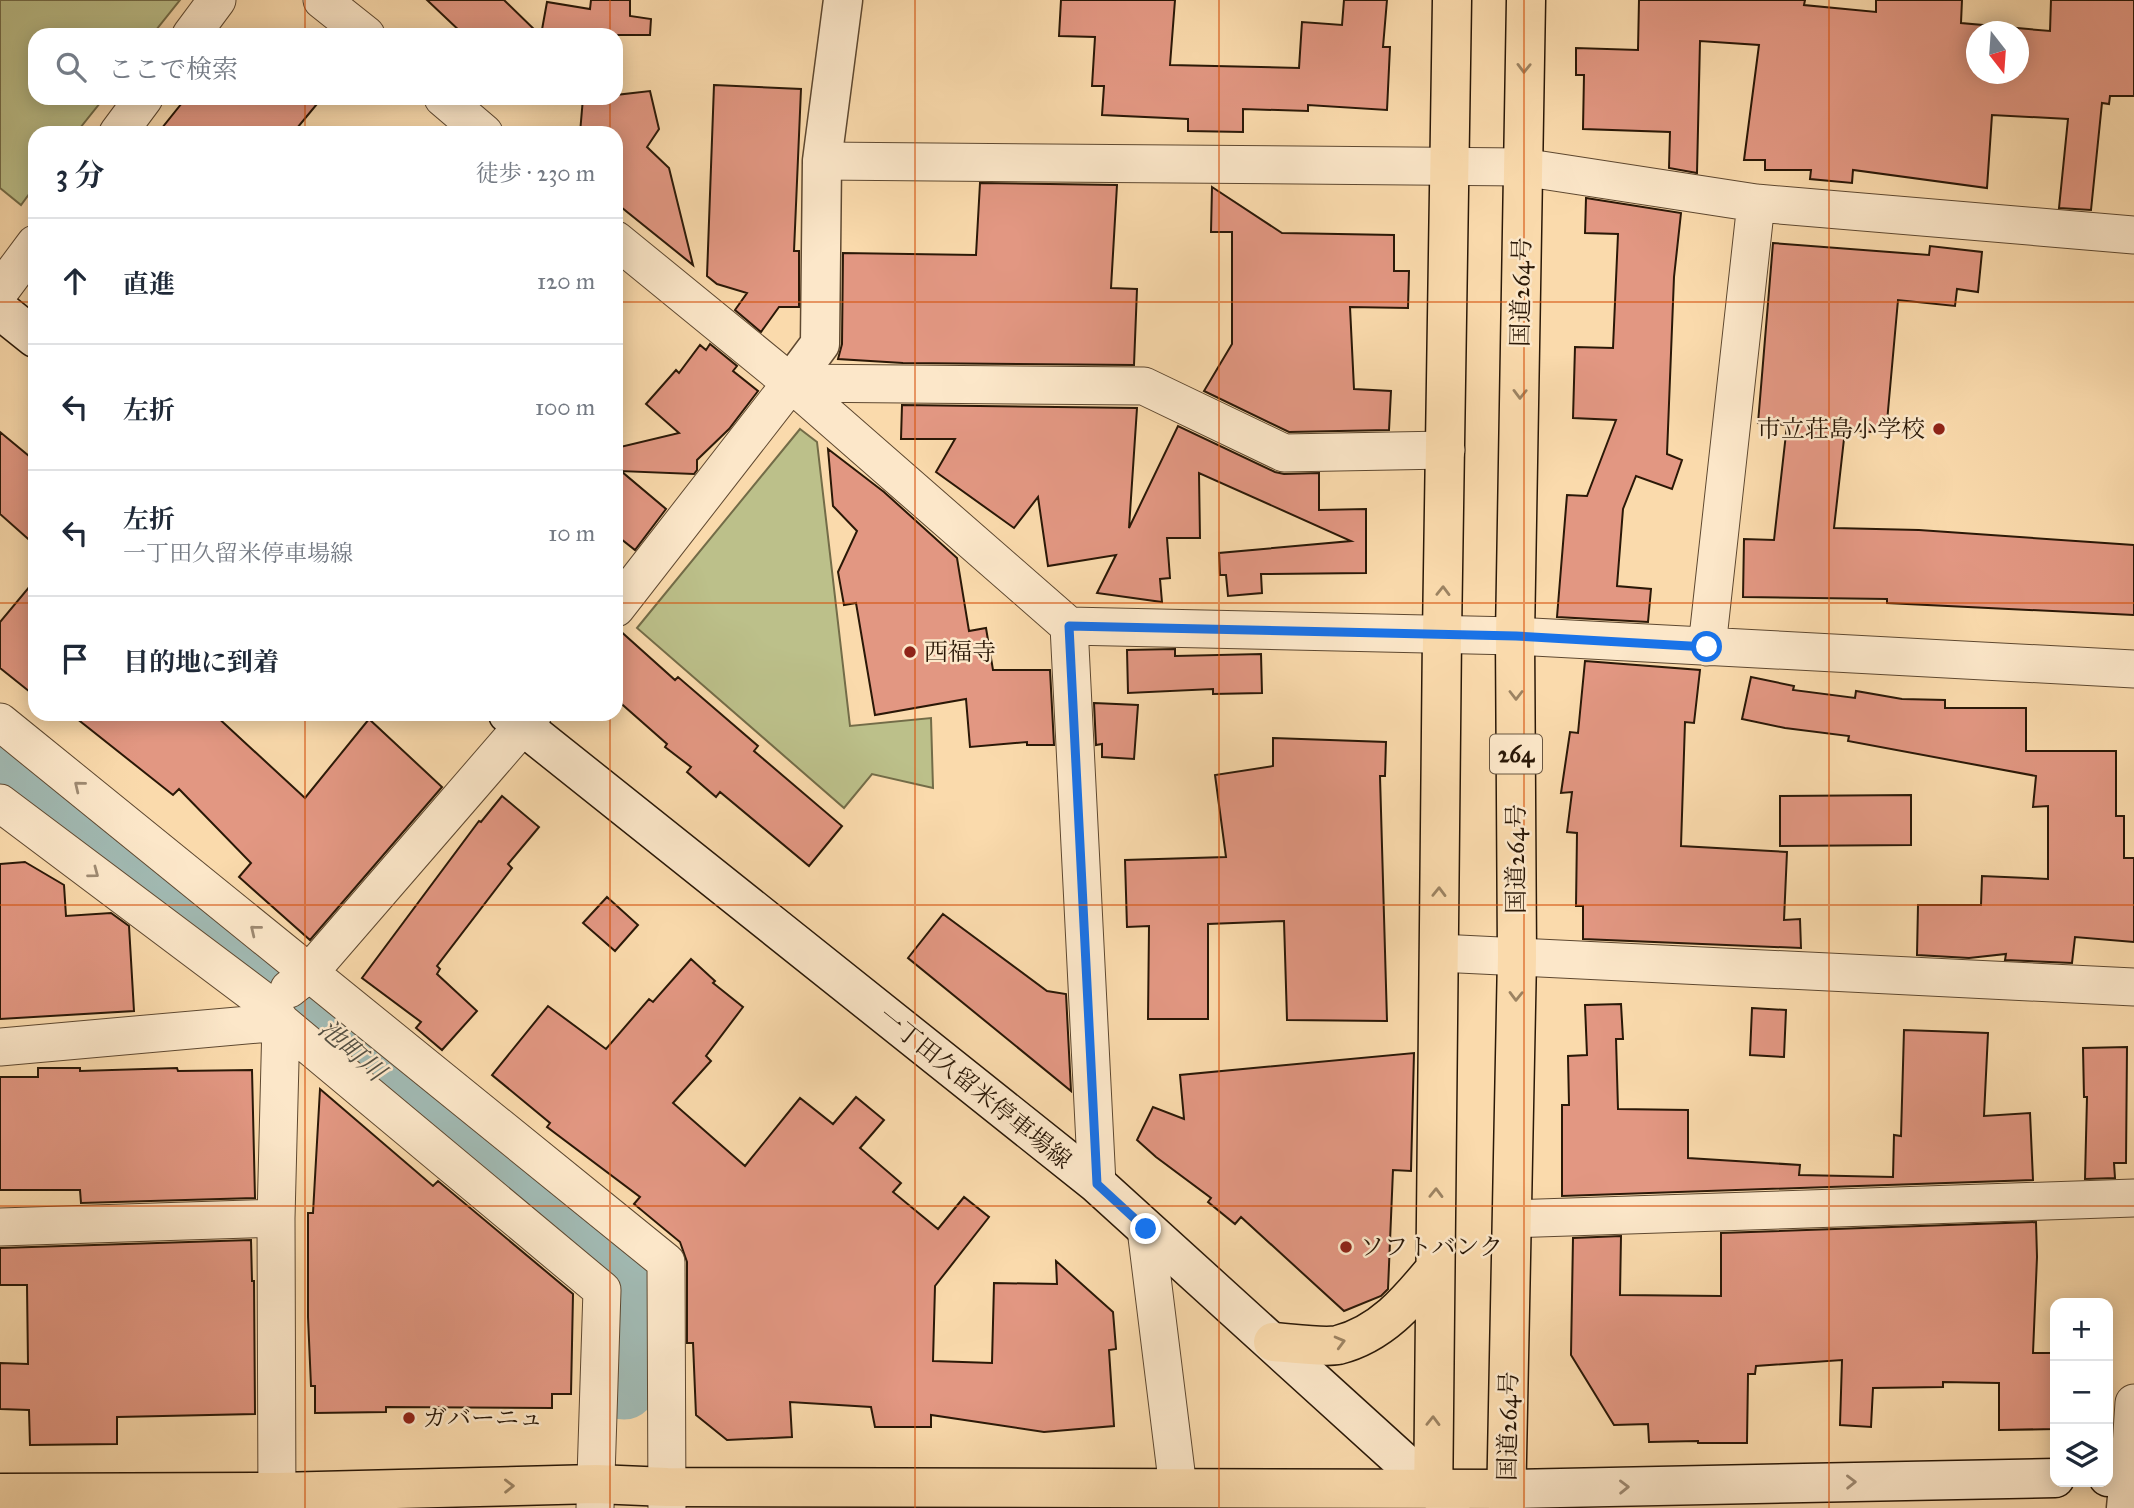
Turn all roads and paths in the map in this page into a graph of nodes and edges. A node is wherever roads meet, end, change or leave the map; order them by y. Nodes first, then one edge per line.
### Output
1 (217, 0) edge
2 (322, 0) edge
3 (843, 0) edge
4 (1452, 0) edge
5 (1526, 0) edge
6 (196, 28) edge
7 (357, 28) edge
8 (139, 105) edge
9 (451, 105) edge
10 (123, 126) edge
11 (476, 126) edge
12 (822, 161) junction
13 (1450, 166) junction
14 (1522, 167) junction
15 (1756, 203) junction
16 (2134, 234) edge
17 (623, 246) edge
18 (28, 253) edge
19 (0, 291) edge
20 (0, 310) edge
21 (28, 332) edge
22 (791, 383) junction
23 (1446, 450) junction
24 (623, 599) edge
25 (1069, 626) junction
26 (1442, 635) junction
27 (1516, 636) junction
28 (1707, 647) junction
29 (2134, 669) edge
30 (519, 721) edge
31 (526, 721) edge
32 (0, 722) edge
33 (0, 803) edge
34 (1439, 953) junction
35 (1517, 957) junction
36 (307, 974) junction
37 (2134, 987) edge
38 (275, 1014) junction
39 (0, 1047) edge
40 (1097, 1184) junction
41 (2134, 1198) edge
42 (276, 1218) junction
43 (1512, 1219) junction
44 (0, 1227) edge
45 (1146, 1229) junction
46 (1435, 1269) junction
47 (1273, 1342) junction
48 (2134, 1403) edge
49 (2050, 1478) edge
50 (2124, 1484) edge
51 (1178, 1488) junction
52 (0, 1493) edge
53 (595, 1496) edge
54 (667, 1498) edge
55 (1506, 1498) edge
56 (277, 1500) edge
57 (1441, 1502) edge

1 - 6 street
2 - 7 street
3 - 12 main road
4 - 13 highway
5 -> 14 highway, 国道264号 / 264
8 - 10 street
9 - 11 street
12 - 13 street
12 - 22 main road
13 - 14 street
13 - 23 highway
14 - 15 street
14 -> 27 highway, 国道264号 / 264
15 - 16 street
15 - 28 street
17 - 22 street
18 - 19 street
20 - 21 main road
22 - 23 street
22 - 24 street
22 - 25 street
26 -> 23 highway
25 - 26 street
25 - 40 street
26 - 27 street
34 -> 26 highway
27 - 28 street
27 -> 35 highway, 国道264号 / 264
28 - 29 street
30 - 36 street
31 - 40 main road, 一丁田久留米停車場線
36 -> 32 street
33 -> 38 street
34 - 35 street
46 -> 34 highway
35 - 37 street
35 -> 43 highway, 国道264号 / 264
36 - 38 street
36 - 54 street
38 - 39 street
38 - 42 street
38 - 53 street
40 - 45 main road, 一丁田久留米停車場線
41 - 43 street
42 - 44 street
42 - 56 street
43 - 55 highway, 国道264号 / 264
45 - 47 main road, 一丁田久留米停車場線
45 - 51 street
47 -> 46 highway
57 -> 46 highway
47 - 57 main road, 一丁田久留米停車場線
48 - 50 street
55 -> 49 main road
51 - 54 highway
51 - 57 highway
52 - 56 highway
53 - 54 highway
56 -> 53 highway
55 - 57 highway

